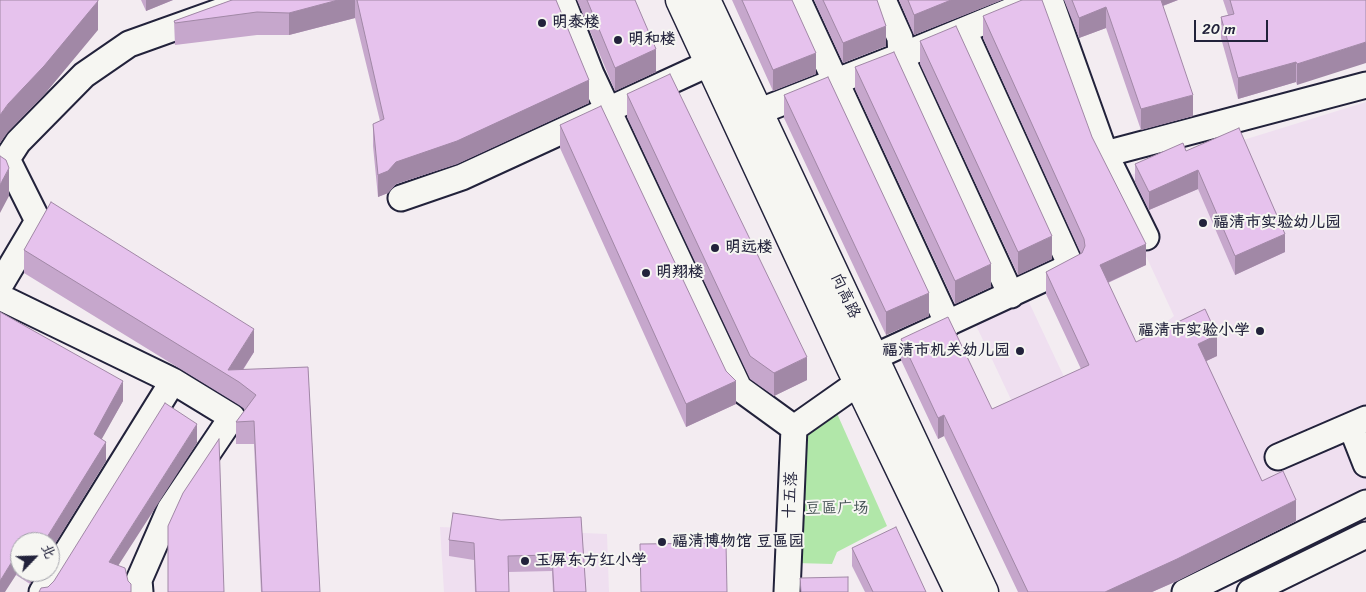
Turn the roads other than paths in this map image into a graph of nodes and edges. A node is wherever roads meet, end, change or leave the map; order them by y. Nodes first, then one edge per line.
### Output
1 (252, 0) edge
2 (562, 0) edge
3 (680, 0) edge
4 (706, 0) edge
5 (798, 0) edge
6 (883, 0) edge
7 (1037, 0) edge
8 (1050, 0) edge
9 (964, 31) junction
10 (901, 56) junction
11 (710, 64) junction
12 (835, 81) junction
13 (1366, 85) edge
14 (608, 110) junction
15 (736, 120) junction
16 (1105, 154) junction
17 (401, 198) dead end
18 (1146, 237) dead end
19 (0, 285) edge
20 (1011, 296) junction
21 (0, 297) edge
22 (948, 324) junction
23 (861, 370) junction
24 (173, 381) junction
25 (1358, 423) edge
26 (794, 428) junction
27 (1278, 457) dead end
28 (1366, 464) edge
29 (1366, 503) edge
30 (1366, 535) edge
31 (42, 592) edge
32 (140, 592) edge
33 (787, 592) edge
34 (959, 592) edge
35 (984, 592) edge
36 (1185, 592) edge
37 (1250, 592) edge

1 - 19 street
2 - 14 street
3 - 11 main road, 向高路
4 - 23 main road, 向高路
5 - 12 street
6 - 10 street
7 - 9 street
8 - 16 street
9 - 10 street
9 - 20 street
10 - 12 street
10 - 20 street
11 - 14 street
11 - 15 main road, 向高路
12 - 15 street
12 - 22 street
13 - 16 street
14 - 17 street
14 - 26 street
15 - 23 main road, 向高路
16 - 18 street
20 - 22 street
21 - 24 street
22 - 23 street
23 - 26 street
23 - 34 main road, 向高路
23 - 35 main road, 向高路
24 - 31 street
24 - 32 street
25 - 27 street
25 - 28 street
26 - 33 street, 十五落
29 - 36 street
30 - 37 street

